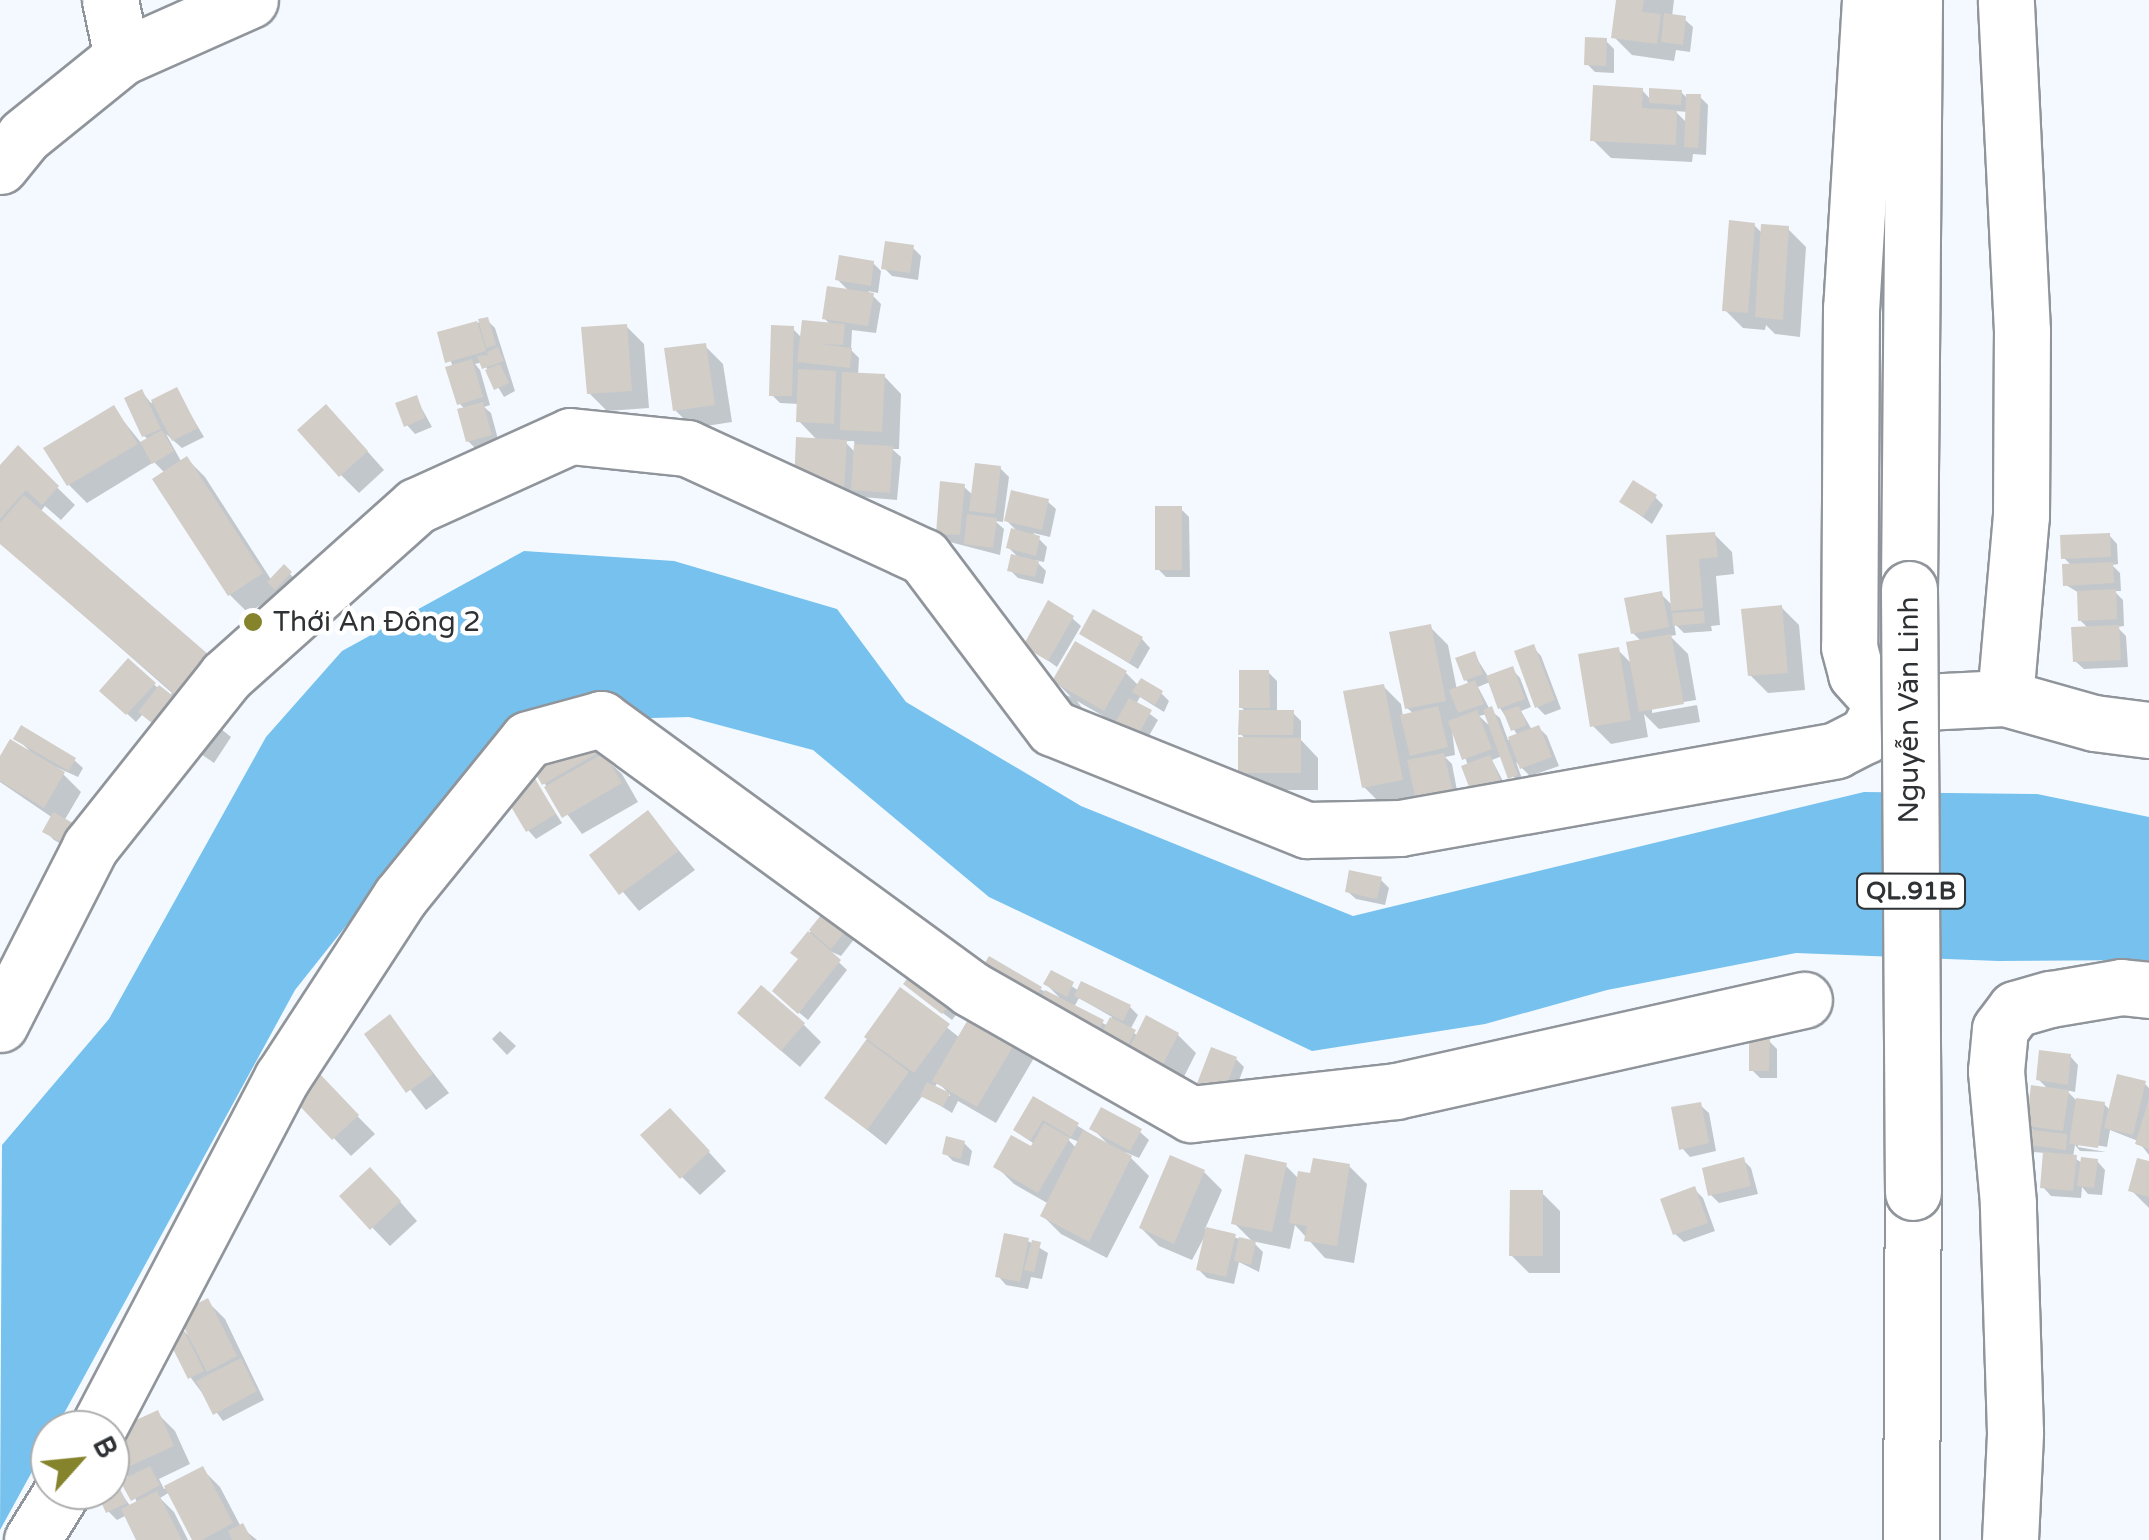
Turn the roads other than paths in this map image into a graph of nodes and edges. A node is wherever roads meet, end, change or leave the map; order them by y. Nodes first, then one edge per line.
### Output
1 (110, 0) edge
2 (250, 0) edge
3 (1870, 0) edge
4 (1914, 0) edge
5 (2006, 0) edge
6 (122, 57) junction
7 (1890, 64) junction
8 (0, 166) edge
9 (2005, 698) junction
10 (1884, 704) junction
11 (2149, 730) edge
12 (2149, 990) edge
13 (1804, 1000) dead end
14 (0, 1024) edge
15 (107, 1410) edge
16 (50, 1510) edge
17 (32, 1540) edge
18 (1910, 1540) edge
19 (2010, 1540) edge

1 - 6 main road
2 - 6 main road
3 - 7 main road
4 - 7 main road, Nguyễn Văn Linh / QL.91B
5 - 9 main road
6 - 8 main road
7 - 10 main road
7 - 18 main road, Nguyễn Văn Linh / QL.91B, bridge
9 - 10 main road
9 - 11 main road
10 - 14 main road
12 - 19 main road
13 - 15 main road
16 - 17 main road

